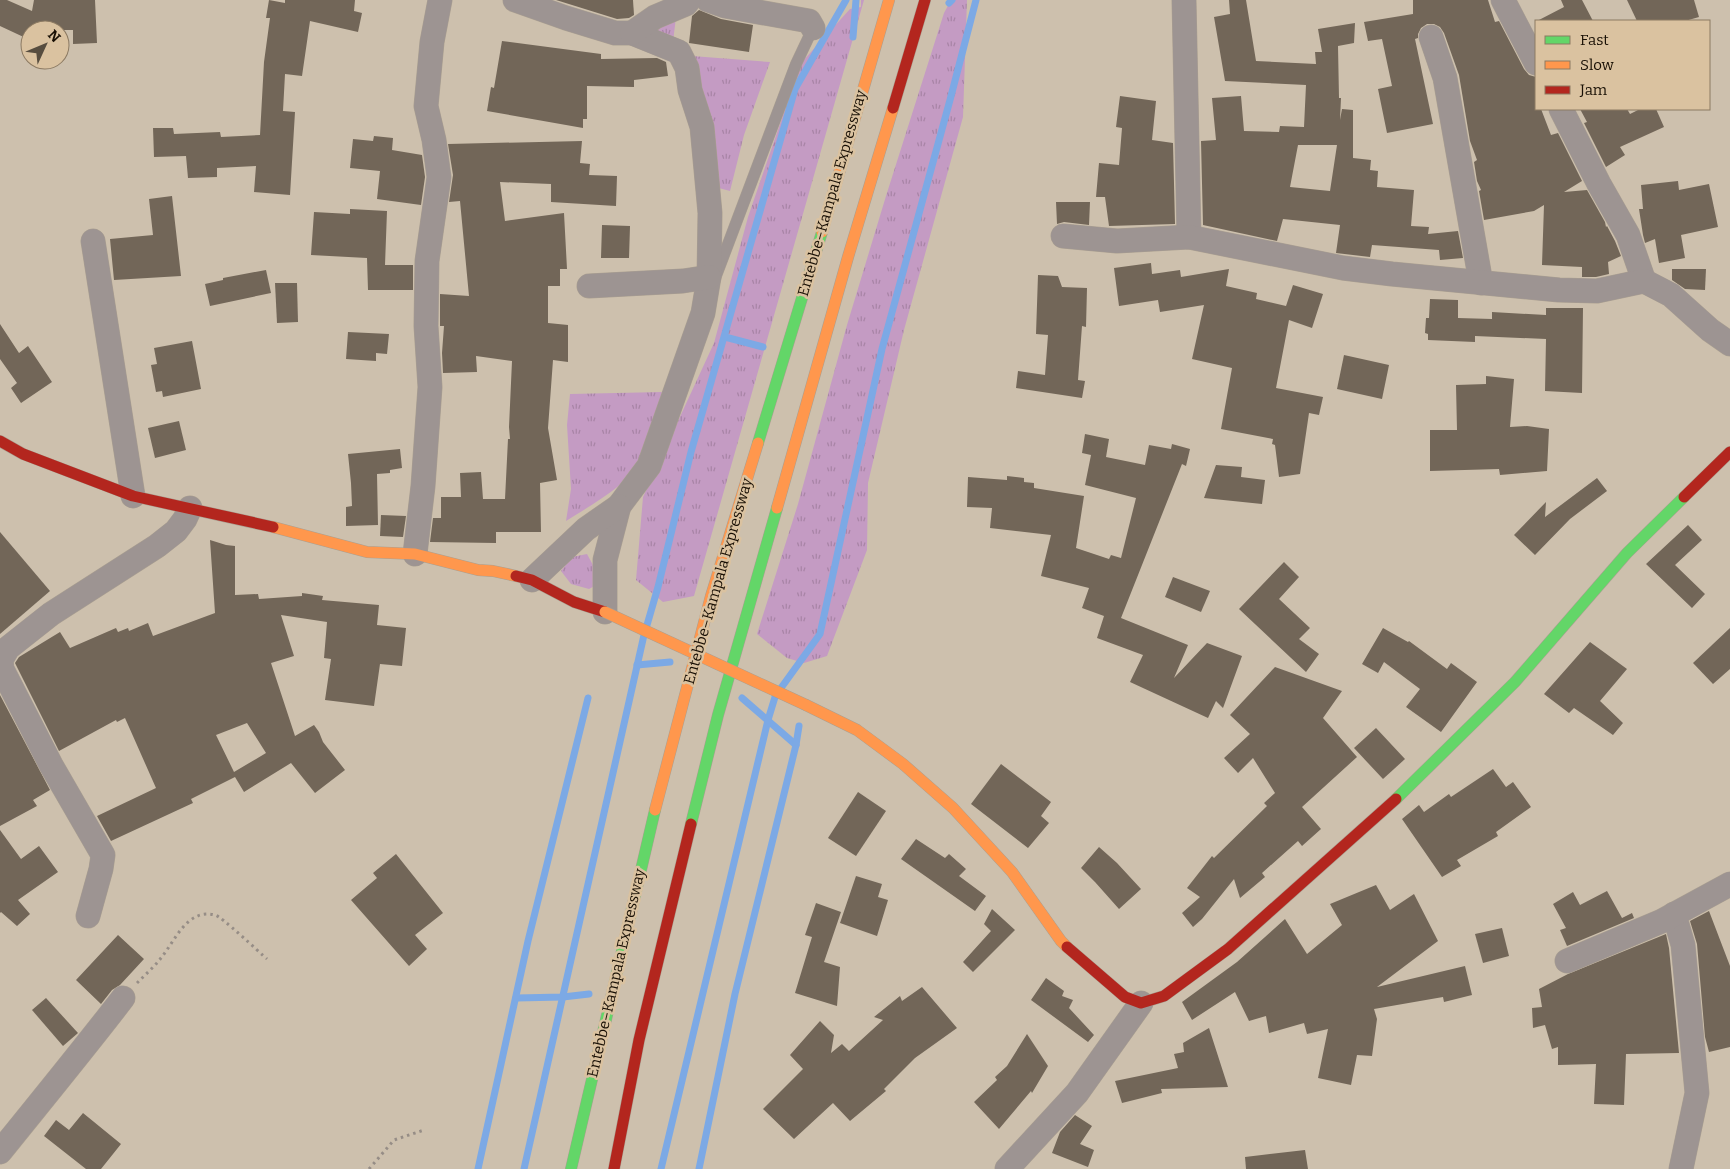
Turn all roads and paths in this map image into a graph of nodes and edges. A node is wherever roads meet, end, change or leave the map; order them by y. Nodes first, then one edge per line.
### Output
1 (440, 0) edge
2 (515, 0) edge
3 (689, 0) edge
4 (708, 0) edge
5 (889, 0) edge
6 (925, 0) edge
7 (1184, 0) edge
8 (1503, 0) edge
9 (812, 28) joint
10 (632, 33) junction
11 (1431, 37) dead end
12 (1535, 61) edge
13 (1562, 110) edge
14 (1063, 236) dead end
15 (1189, 237) junction
16 (93, 241) dead end
17 (709, 277) junction
18 (1644, 282) junction
19 (1480, 283) junction
20 (589, 286) dead end
21 (703, 313) junction
22 (1730, 344) edge
23 (0, 441) edge
24 (1730, 452) edge
25 (133, 496) junction
26 (619, 506) junction
27 (190, 508) junction
28 (415, 554) junction
29 (532, 580) junction
30 (605, 612) junction
31 (1730, 884) edge
32 (1674, 914) junction
33 (88, 916) dead end
34 (267, 959) dead end
35 (1568, 961) dead end
36 (123, 998) joint
37 (1141, 1003) junction
38 (424, 1130) dead end
39 (0, 1152) edge
40 (369, 1169) edge
41 (571, 1169) edge
42 (614, 1169) edge
43 (1007, 1169) edge
44 (1681, 1169) edge

1 - 28 street
2 - 10 street
3 - 10 street
4 - 9 street
5 - 41 main road, Entebbe–Kampala Expressway
6 - 42 main road
7 - 15 street
8 - 12 street
9 - 21 lane
10 - 17 street
11 - 19 street
13 - 18 street
14 - 15 street
15 - 19 street
16 - 25 street
17 - 20 street
17 - 21 street
18 - 19 street
18 - 22 street
21 - 26 street
23 - 25 main road
24 - 37 main road
25 - 27 main road
26 - 29 street
26 - 30 street
27 - 28 main road
27 - 33 street
28 - 29 main road
29 - 30 main road
30 - 37 main road, bridge
31 - 32 street
32 - 35 street
32 - 44 street
34 - 36 path
36 - 39 street
37 - 43 street
38 - 40 path

